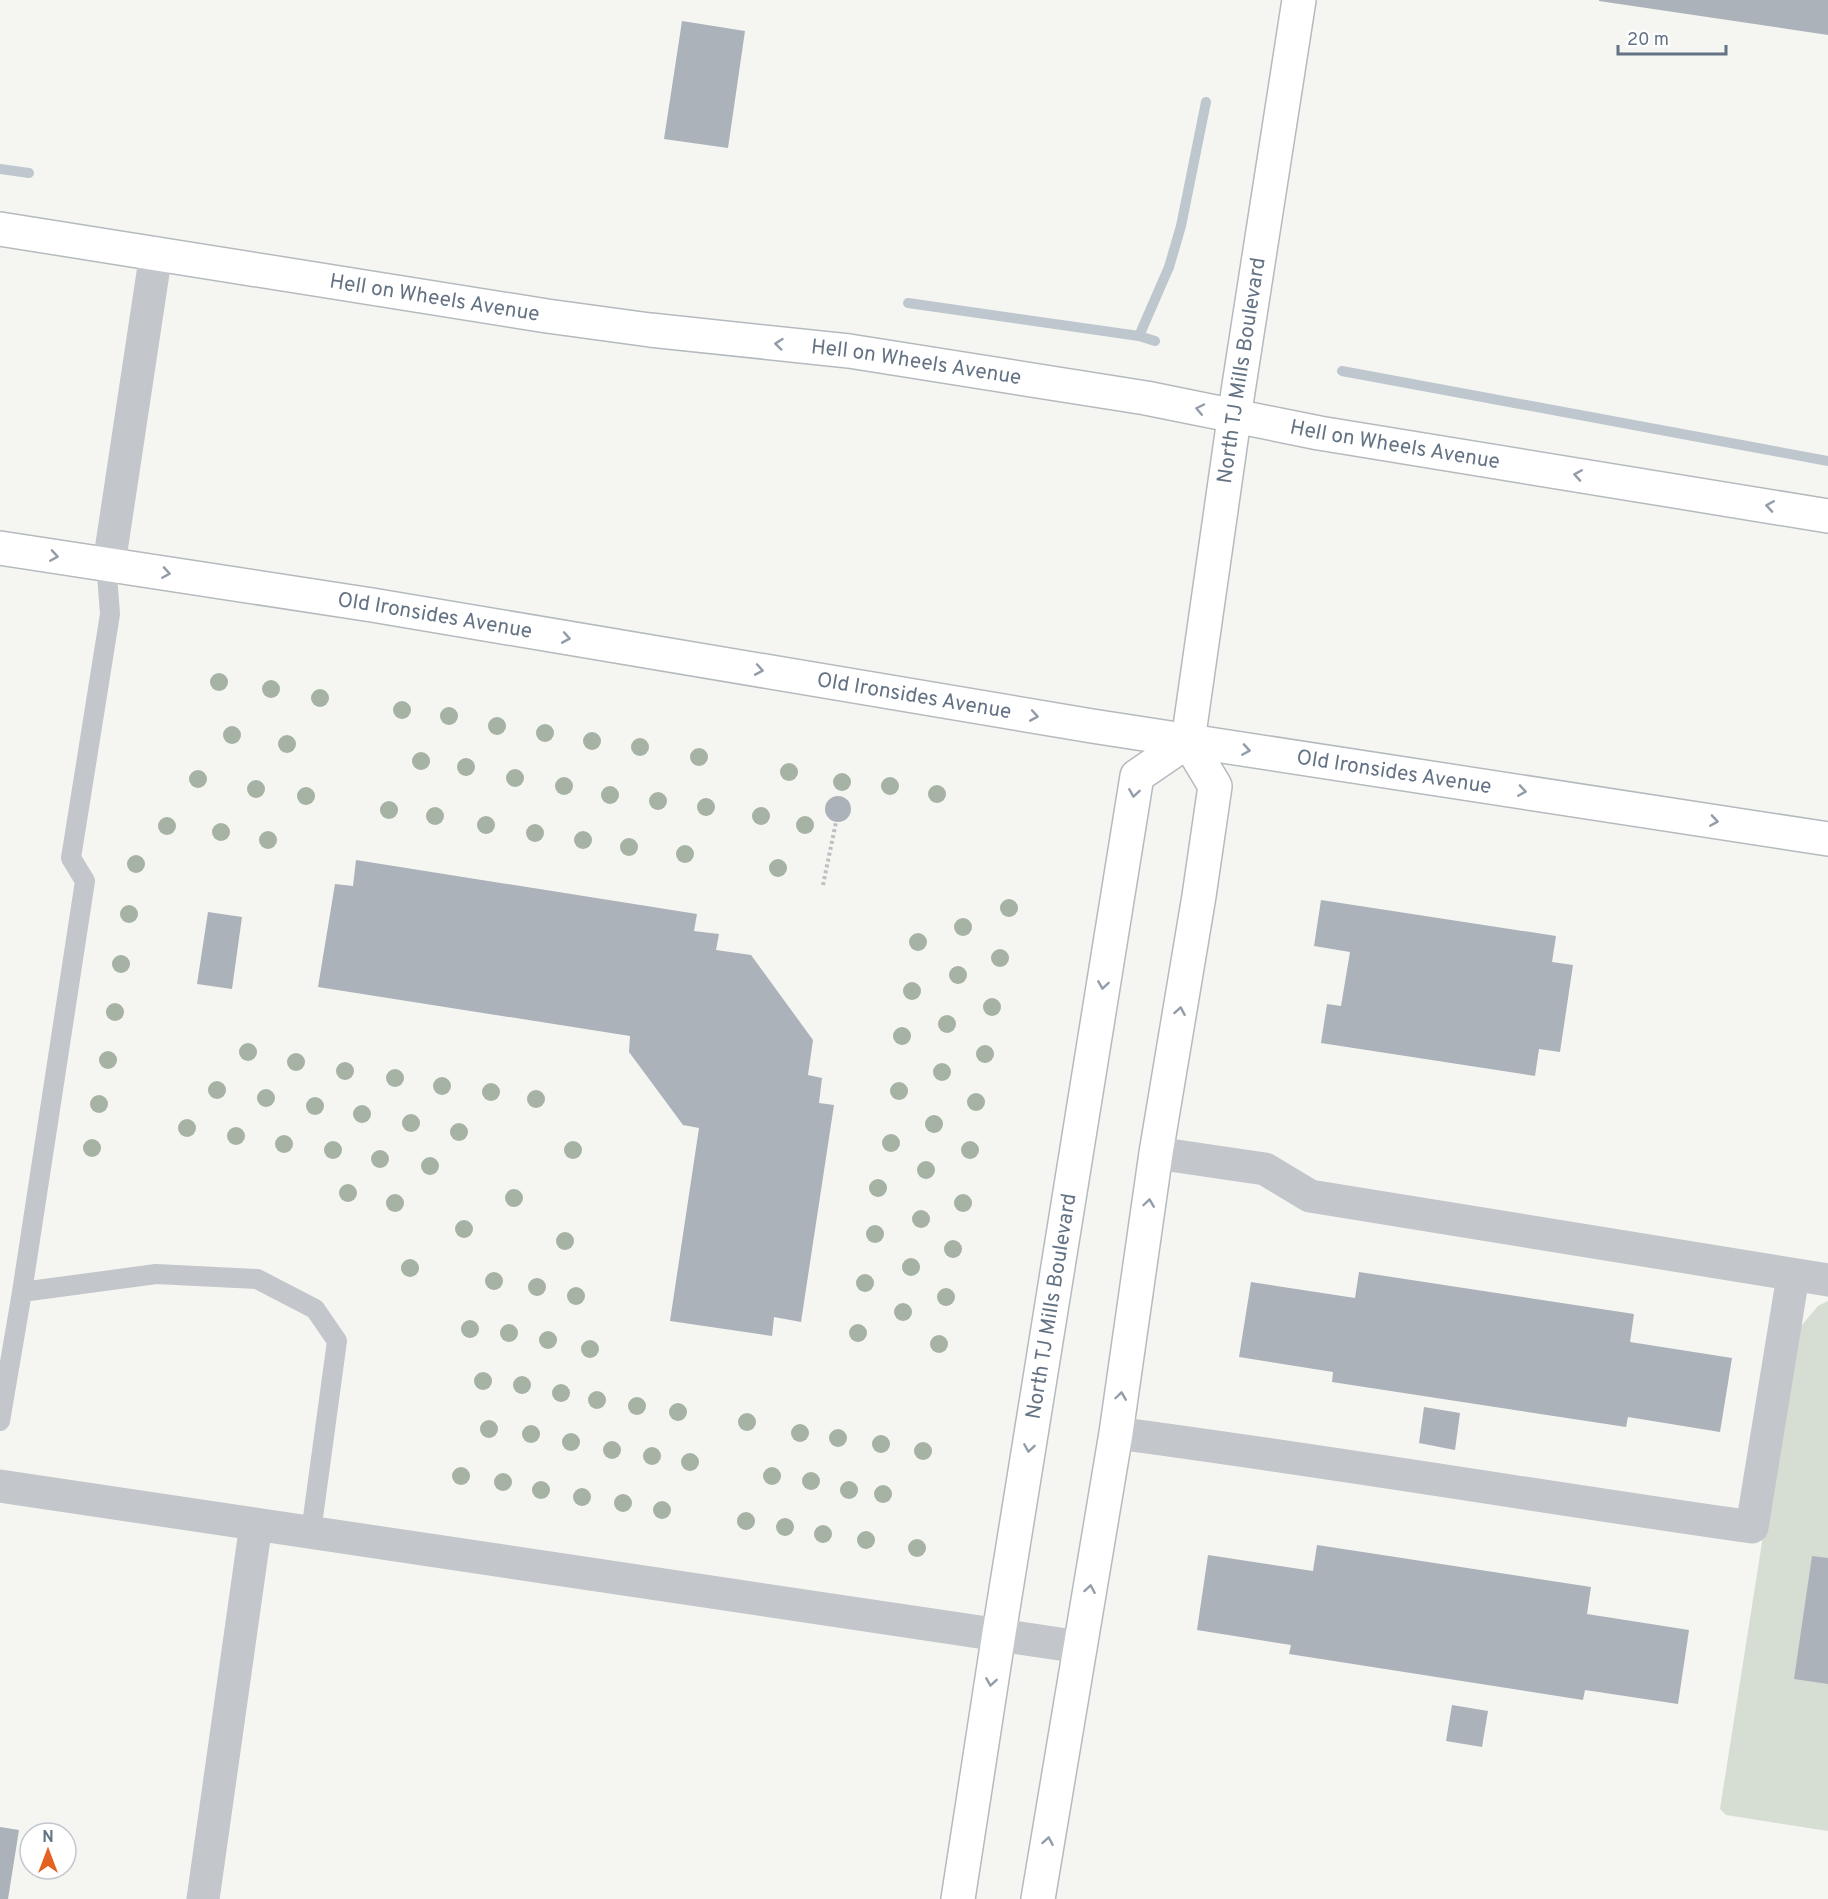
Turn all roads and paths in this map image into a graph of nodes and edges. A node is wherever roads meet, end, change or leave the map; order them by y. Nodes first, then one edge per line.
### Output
1 (1299, 0) edge
2 (0, 229) edge
3 (156, 253) junction
4 (1235, 416) junction
5 (1828, 516) edge
6 (0, 548) edge
7 (109, 564) junction
8 (1188, 741) junction
9 (836, 822) dead end
10 (1828, 839) edge
11 (823, 885) dead end
12 (1156, 1153) junction
13 (1793, 1276) junction
14 (1828, 1280) edge
15 (22, 1292) junction
16 (0, 1421) edge
17 (1116, 1433) junction
18 (0, 1486) edge
19 (256, 1524) junction
20 (311, 1532) junction
21 (999, 1633) junction
22 (1080, 1647) junction
23 (203, 1899) edge
24 (958, 1899) edge
25 (1038, 1899) edge

1 - 4 street, North TJ Mills Boulevard
2 - 3 street, Hell on Wheels Avenue
4 -> 3 street, Hell on Wheels Avenue
3 - 7 street
5 -> 4 street, Hell on Wheels Avenue
4 - 8 street, North TJ Mills Boulevard
6 -> 7 street, Old Ironsides Avenue
7 -> 8 street, Old Ironsides Avenue
7 - 15 lane
8 -> 10 street, Old Ironsides Avenue
12 -> 8 street
8 -> 21 street, North TJ Mills Boulevard
9 - 11 path
12 - 13 street
17 -> 12 street
13 - 14 street
13 - 17 street
15 - 16 lane
15 - 20 lane
22 -> 17 street
18 - 19 street
19 - 20 street
19 - 23 street
20 - 21 street
21 - 22 street
21 -> 24 street, North TJ Mills Boulevard
25 -> 22 street

